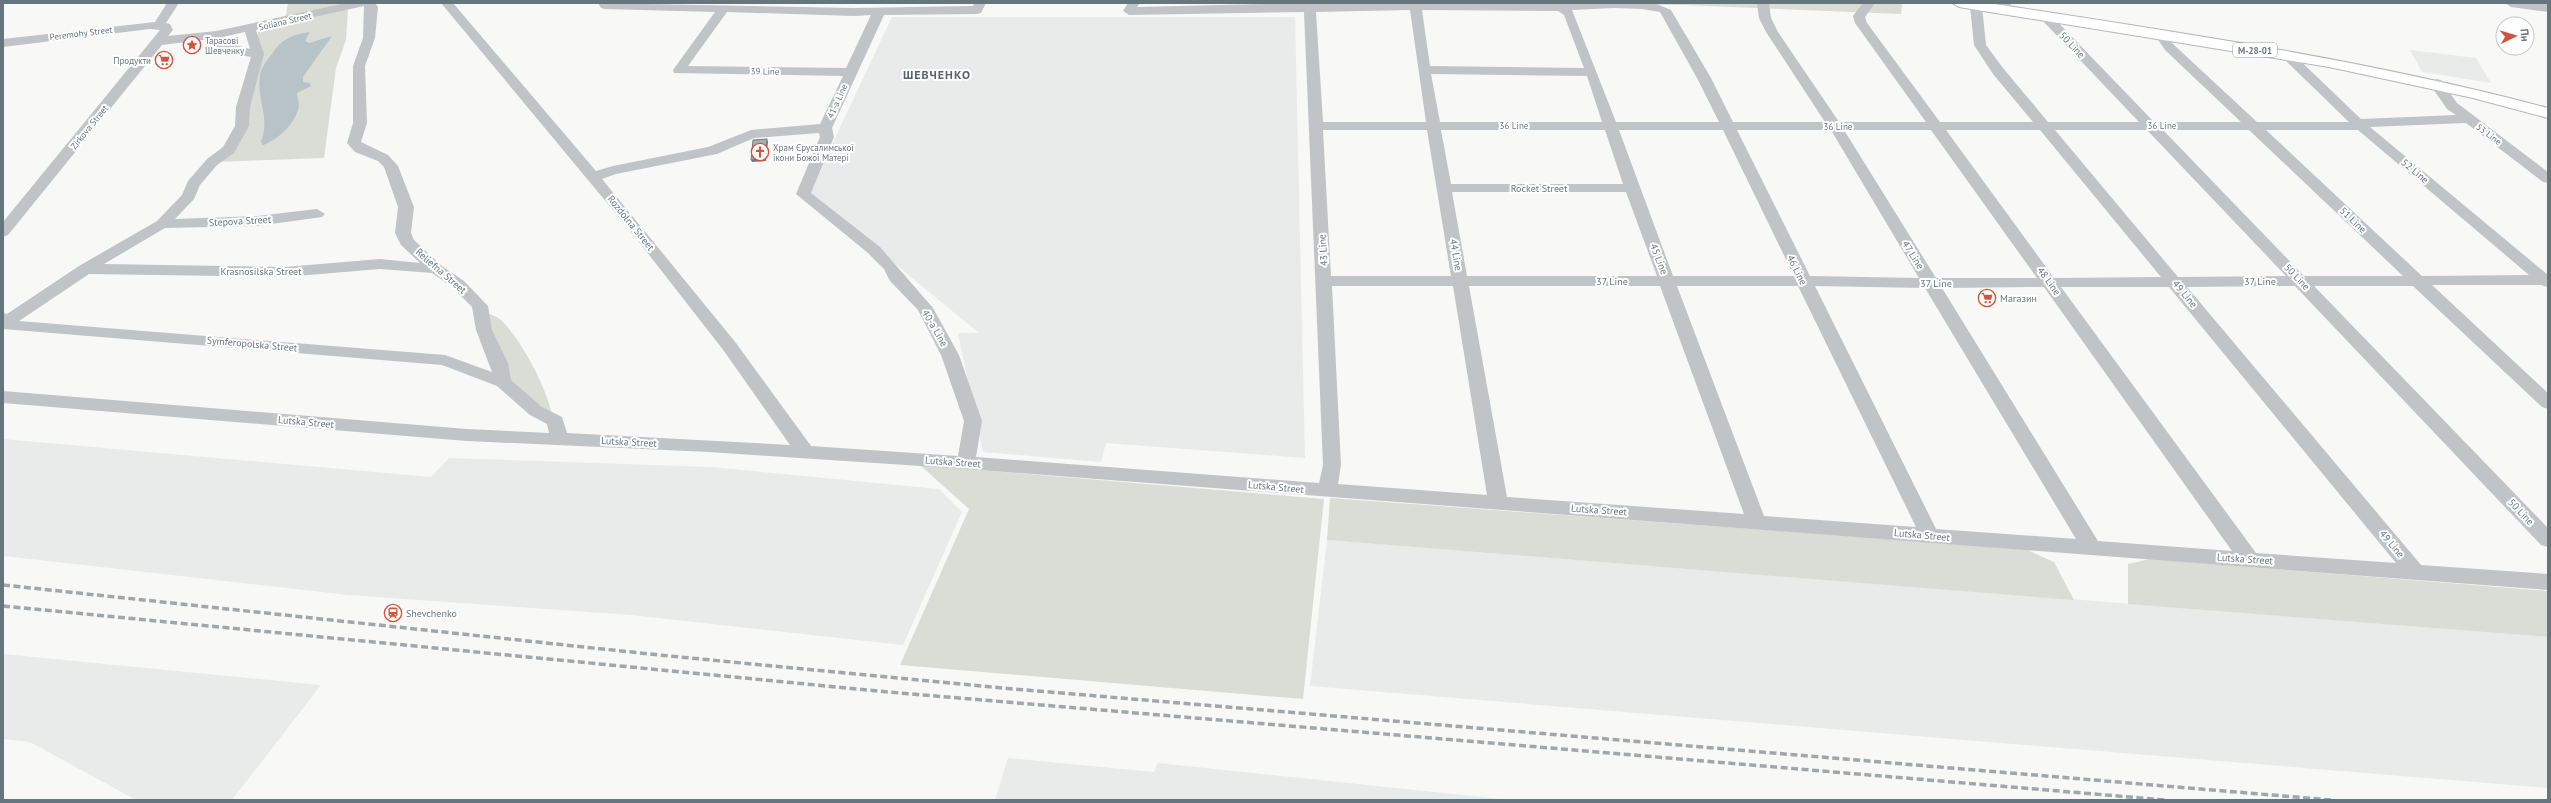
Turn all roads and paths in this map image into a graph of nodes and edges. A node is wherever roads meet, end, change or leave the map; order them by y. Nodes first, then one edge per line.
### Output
1 (173, 3) edge
2 (363, 3) edge
3 (368, 3) edge
4 (447, 3) edge
5 (980, 3) edge
6 (1763, 3) edge
7 (1869, 3) edge
8 (1959, 3) edge
9 (2510, 3) edge
10 (604, 4) edge
11 (1558, 5) edge
12 (1310, 6) edge
13 (1415, 6) junction
14 (1976, 6) junction
15 (1132, 7) edge
16 (2006, 7) edge
17 (723, 8) junction
18 (2548, 8) edge
19 (880, 10) junction
20 (2045, 16) junction
21 (159, 25) junction
22 (250, 29) junction
23 (2160, 34) junction
24 (216, 35) junction
25 (160, 41) junction
26 (3, 43) edge
27 (258, 54) junction
28 (2286, 54) junction
29 (1424, 70) junction
30 (850, 72) junction
31 (1592, 72) junction
32 (2436, 83) junction
33 (2548, 113) edge
34 (2468, 119) junction
35 (2360, 124) junction
36 (1434, 125) junction
37 (1611, 125) junction
38 (1726, 125) junction
39 (1936, 125) junction
40 (2152, 125) junction
41 (2254, 125) junction
42 (1315, 126) junction
43 (1834, 126) junction
44 (2044, 126) junction
45 (825, 128) junction
46 (593, 177) junction
47 (2548, 179) edge
48 (1445, 188) junction
49 (1632, 188) junction
50 (803, 194) joint
51 (317, 214) dead end
52 (162, 224) junction
53 (3, 232) edge
54 (85, 269) junction
55 (436, 269) junction
56 (1325, 281) junction
57 (1461, 281) junction
58 (1667, 281) junction
59 (1803, 281) junction
60 (2174, 281) junction
61 (2301, 281) junction
62 (2417, 281) junction
63 (2547, 281) edge
64 (1931, 283) junction
65 (2050, 283) junction
66 (6, 318) edge
67 (503, 382) junction
68 (3, 397) edge
69 (2548, 403) edge
70 (558, 439) junction
71 (805, 452) junction
72 (966, 463) junction
73 (1328, 491) junction
74 (1498, 503) junction
75 (1756, 521) junction
76 (1930, 536) junction
77 (2548, 540) edge
78 (2092, 548) junction
79 (2250, 560) junction
80 (2416, 573) junction
81 (2548, 582) edge

1 - 21 street
2 - 22 street, Soliana Street
3 - 55 street, Reliefna Street
4 - 46 street, Rozdolna Street
5 - 19 street
6 - 43 street, 47 Line
7 - 39 street, 48 Line
8 - 14 highway, М-28-01
9 - 18 street
10 - 17 street
11 - 13 street
11 - 31 street, 45 Line
11 - 38 street, 46 Line
12 - 13 street
12 - 15 street
12 - 42 street, 43 Line
13 - 29 street, 44 Line
14 - 16 highway, М-28-01
14 - 44 street, 49 Line
16 - 20 highway, М-28-01
17 - 19 street
17 - 30 street, 39 Line
19 - 30 street, 41-a Line
20 - 23 highway, М-28-01
20 - 40 street, 50 Line
21 - 25 street
21 - 26 street, Peremohy Street
22 - 24 street, Soliana Street
22 - 27 street
23 - 28 highway, М-28-01
23 - 41 street, 51 Line
24 - 25 street, Soliana Street
24 - 27 street
25 - 53 street, Zirkova Street
27 - 52 street
28 - 32 highway, М-28-01
28 - 35 street, 52 Line
29 - 31 street
29 - 36 street, 44 Line
30 - 45 street, 41-a Line
31 - 37 street, 45 Line
32 - 33 highway, М-28-01
32 - 34 street, 53 Line
34 - 35 street, 36 Line
34 - 47 street, 53 Line
35 - 41 street, 36 Line
35 - 63 street, 52 Line
36 - 37 street, 36 Line
36 - 42 street, 36 Line
36 - 48 street, 44 Line
37 - 38 street, 36 Line
37 - 49 street, 45 Line
38 - 43 street, 36 Line
38 - 59 street, 46 Line
39 - 43 street, 36 Line
39 - 44 street, 36 Line
39 - 65 street, 48 Line
40 - 41 street, 36 Line
40 - 44 street, 36 Line
40 - 61 street, 50 Line
41 - 62 street, 51 Line
42 - 56 street, 43 Line
43 - 64 street, 47 Line
44 - 60 street, 49 Line
45 - 46 street
45 - 50 street, 41-a Line
46 - 71 street, Rozdolna Street
48 - 49 street, Rocket Street
48 - 57 street, 44 Line
49 - 58 street, 45 Line
50 - 72 street, 40-a Line
51 - 52 street, Stepova Street
52 - 54 street
54 - 55 street, Krasnosilska Street
54 - 66 street
55 - 67 street, Reliefna Street
56 - 57 street, 37 Line
56 - 73 street, 43 Line
57 - 58 street, 37 Line
57 - 74 street, 44 Line
58 - 59 street, 37 Line
58 - 75 street, 45 Line
59 - 64 street, 37 Line
59 - 76 street, 46 Line
60 - 61 street, 37 Line
60 - 65 street, 37 Line
60 - 80 street, 49 Line
61 - 62 street, 37 Line
61 - 77 street, 50 Line
62 - 63 street, 37 Line
62 - 69 street, 51 Line
64 - 65 street, 37 Line
64 - 78 street, 47 Line
65 - 79 street, 48 Line
66 - 67 street, Symferopolska Street
67 - 70 street
68 - 70 street, Lutska Street
70 - 71 street, Lutska Street
71 - 72 street, Lutska Street
72 - 73 street, Lutska Street
73 - 74 street, Lutska Street
74 - 75 street, Lutska Street
75 - 76 street, Lutska Street
76 - 78 street, Lutska Street
78 - 79 street, Lutska Street
79 - 80 street, Lutska Street
80 - 81 street, Lutska Street

